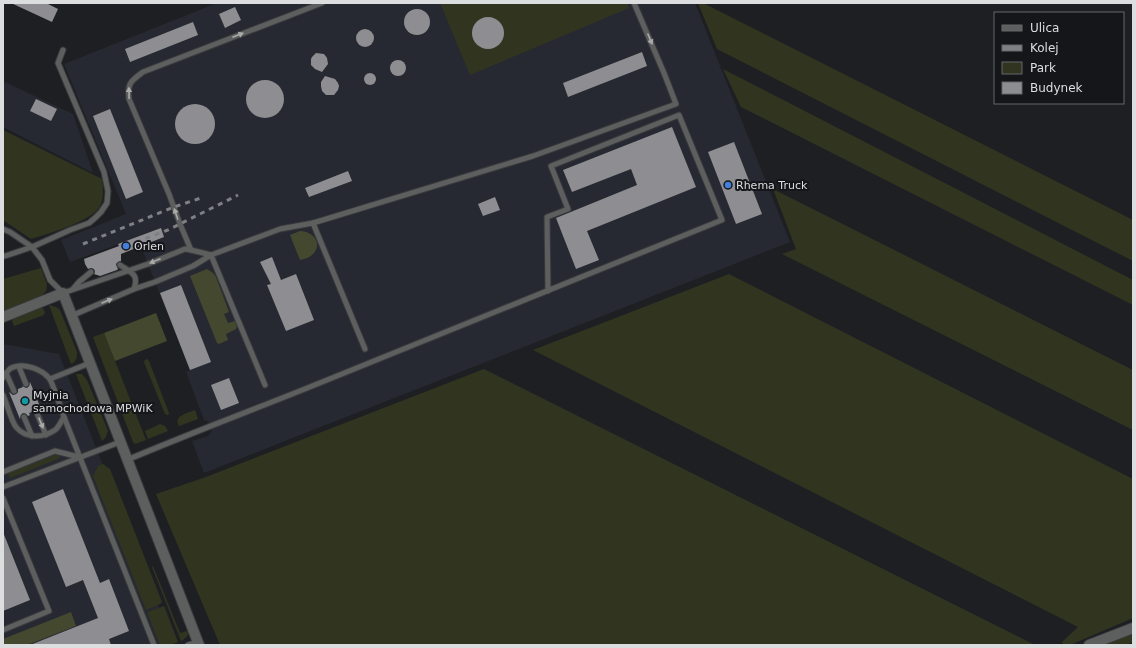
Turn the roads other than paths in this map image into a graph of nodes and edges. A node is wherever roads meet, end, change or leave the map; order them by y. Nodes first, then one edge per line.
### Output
1 (322, 3) edge
2 (634, 3) edge
3 (63, 50) dead end
4 (314, 224) junction
5 (3, 229) edge
6 (32, 247) junction
7 (191, 250) junction
8 (211, 255) junction
9 (4, 256) dead end
10 (120, 265) dead end
11 (129, 271) junction
12 (91, 272) dead end
13 (134, 289) junction
14 (73, 290) junction
15 (548, 291) junction
16 (63, 294) junction
17 (71, 316) junction
18 (3, 317) edge
19 (365, 349) dead end
20 (90, 363) junction
21 (19, 367) junction
22 (5, 376) edge
23 (50, 379) junction
24 (26, 384) dead end
25 (265, 385) dead end
26 (14, 391) dead end
27 (3, 395) edge
28 (36, 410) dead end
29 (24, 417) dead end
30 (64, 417) junction
31 (46, 435) junction
32 (32, 436) junction
33 (120, 442) junction
34 (80, 458) junction
35 (127, 460) junction
36 (3, 472) edge
37 (3, 487) edge
38 (3, 498) edge
39 (1133, 628) edge
40 (3, 630) edge
41 (195, 644) edge
42 (154, 645) edge
43 (1089, 645) edge

7 -> 1 lane
2 -> 4 lane
3 - 6 lane
4 - 8 lane
4 - 19 lane
5 - 6 lane
6 - 9 lane
6 - 16 lane
7 - 8 lane
7 -> 11 lane
8 - 13 lane
8 - 25 lane
10 - 11 lane
11 - 13 lane
11 - 14 lane
12 - 14 lane
17 -> 13 lane
14 - 16 lane
15 - 15 lane
15 - 35 lane
16 - 17 street
16 - 18 street
17 - 20 street
20 - 23 lane
20 - 33 street
21 - 22 lane
21 - 23 lane
21 - 24 lane
22 - 26 lane
23 - 30 lane
27 - 32 lane
28 -> 31 lane
29 - 32 lane
30 - 31 lane
30 - 34 lane
31 - 32 lane
33 - 34 lane
33 - 35 street
34 - 36 lane
34 - 37 lane
34 - 42 lane
35 - 41 street
38 - 40 lane
39 - 43 street

